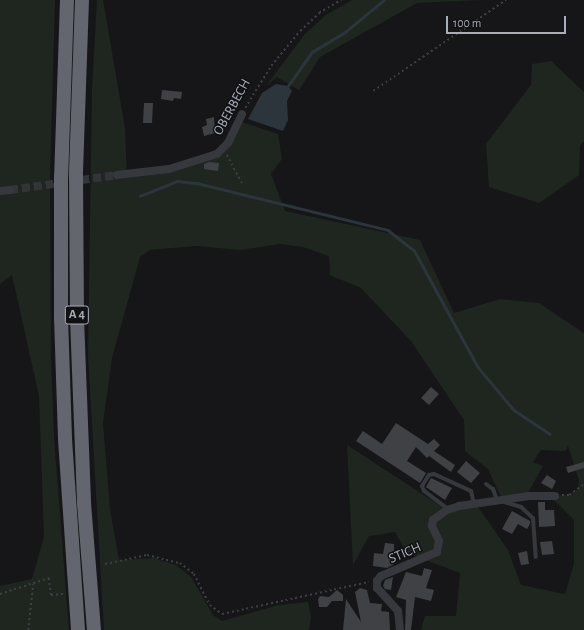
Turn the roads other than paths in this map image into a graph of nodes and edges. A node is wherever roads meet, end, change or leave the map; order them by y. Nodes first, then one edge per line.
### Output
1 (67, 0) edge
2 (82, 0) edge
3 (242, 114) road end
4 (117, 175) tunnel mouth
5 (10, 190) tunnel mouth
6 (0, 191) edge
7 (486, 484) dead end
8 (554, 496) road end
9 (499, 500) junction
10 (474, 504) junction
11 (448, 510) junction
12 (536, 557) dead end
13 (78, 630) edge
14 (94, 630) edge
15 (400, 630) edge

1 - 13 highway, A 4
2 - 14 highway, A 4
3 - 4 street, OBERBECH
5 - 6 street
7 - 9 lane
8 - 9 street, STICH
9 - 10 street, STICH
9 - 12 lane
10 - 11 street, STICH
10 - 11 lane
11 - 15 street, STICH

